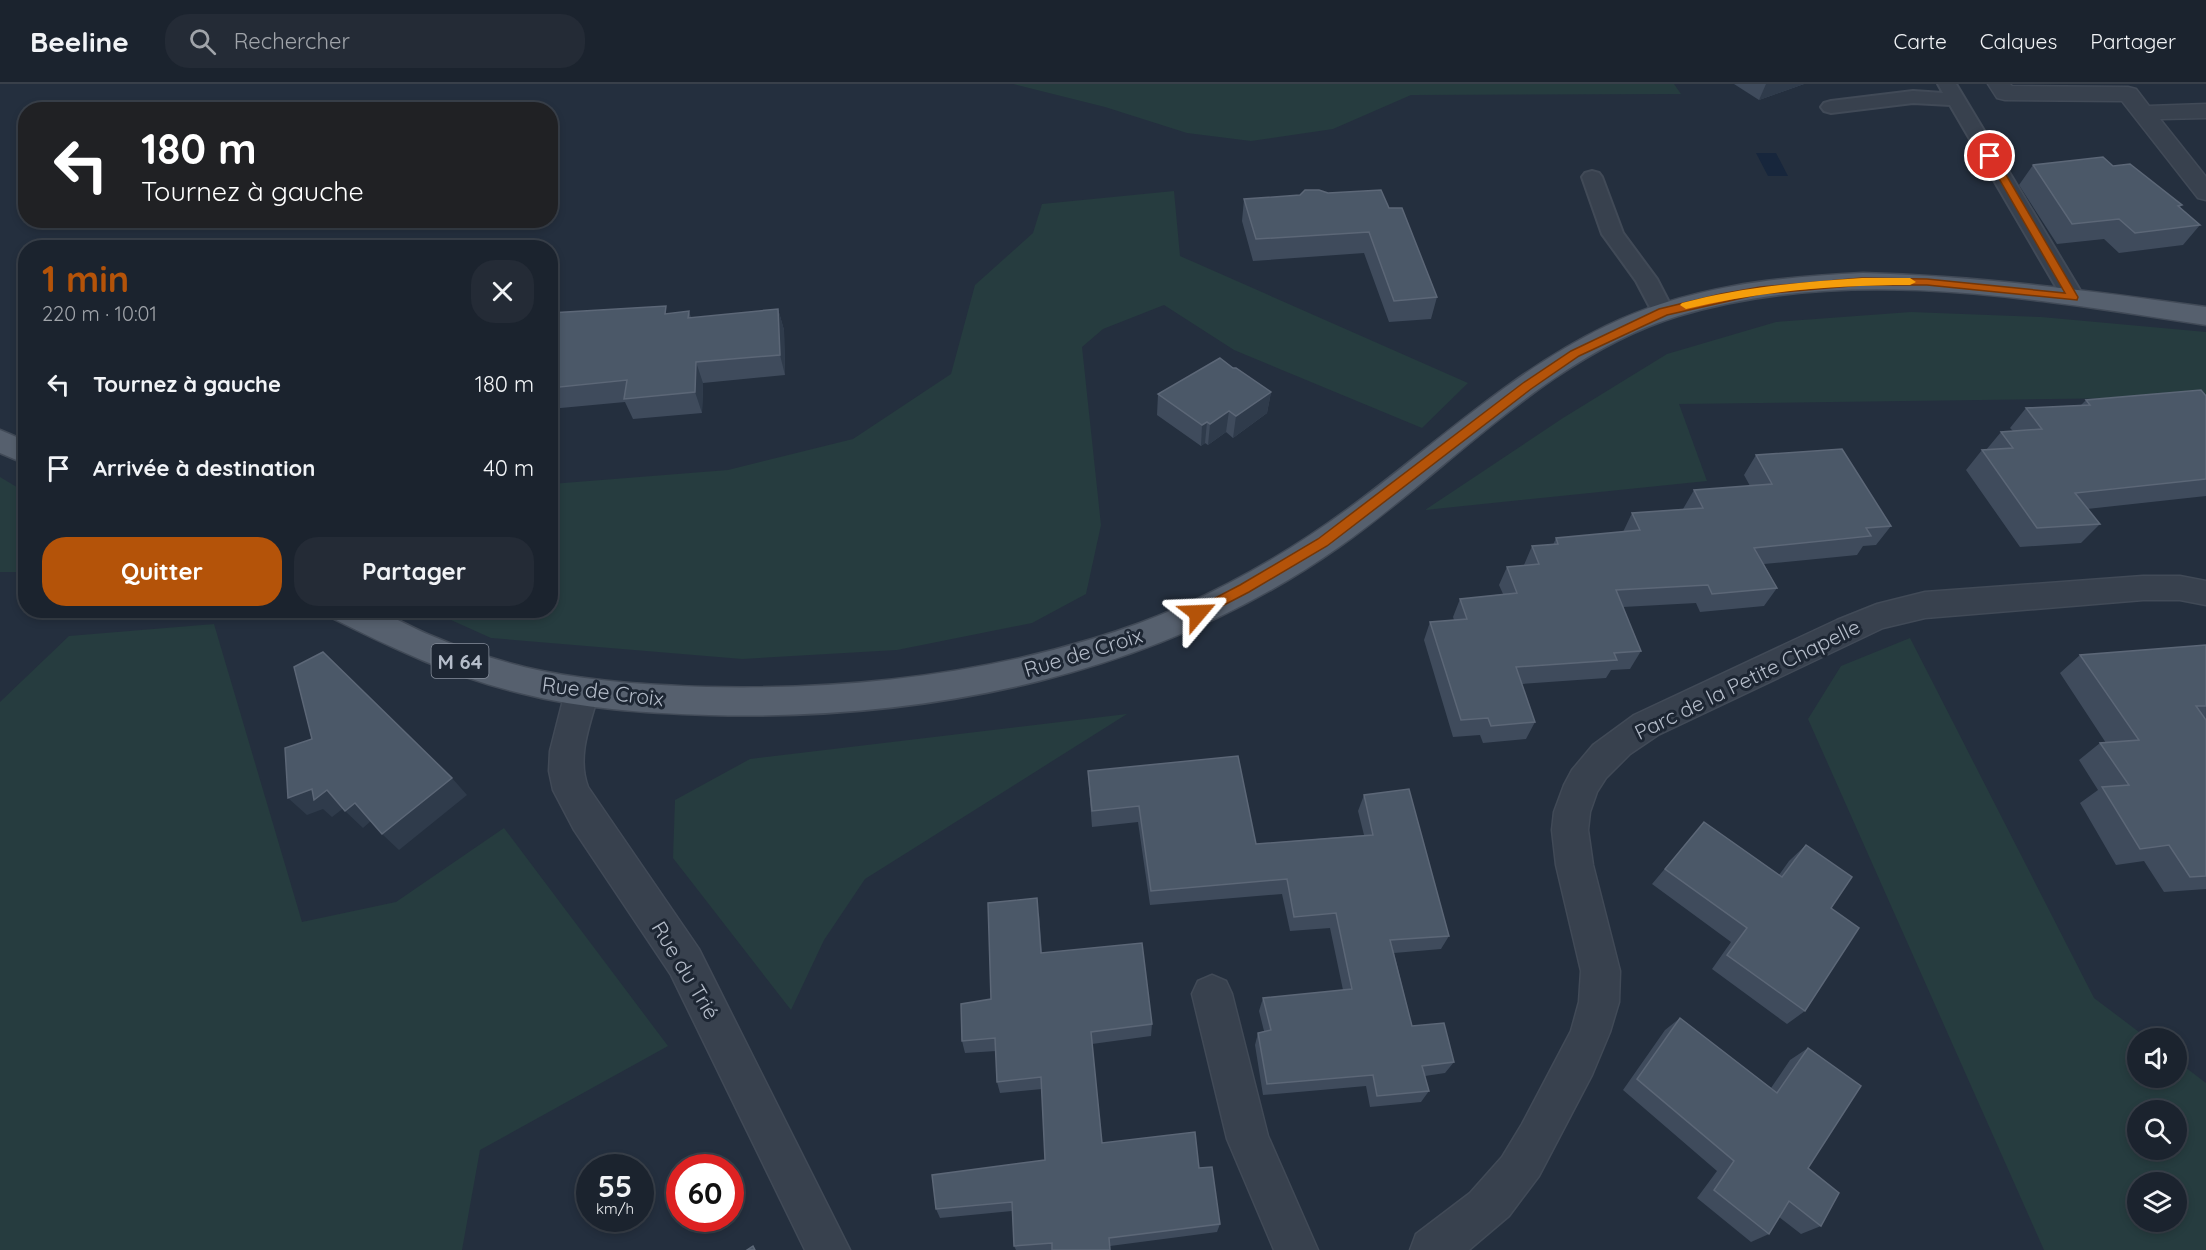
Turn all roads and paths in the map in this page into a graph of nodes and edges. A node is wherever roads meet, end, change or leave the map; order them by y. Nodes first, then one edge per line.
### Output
1 (1999, 84) edge
2 (1952, 92) edge
3 (1831, 106) dead end
4 (2206, 111) edge
5 (2144, 113) junction
6 (1592, 177) dead end
7 (2206, 192) edge
8 (2073, 297) junction
9 (1663, 312) junction
10 (2206, 316) edge
11 (0, 440) edge
12 (18, 450) edge
13 (2206, 593) edge
14 (362, 618) edge
15 (582, 692) junction
16 (1212, 994) dead end
17 (828, 1250) edge
18 (1296, 1250) edge
19 (1432, 1250) edge

1 - 5 street
2 - 3 lane
2 - 8 lane
4 - 5 street
5 - 7 street
6 - 9 lane
8 - 9 main road, Rue de Croix / M 64
8 - 10 main road, Rue de Croix / M 64
9 - 15 main road, Rue de Croix / M 64
11 - 12 main road
13 - 19 street, Parc de la Petite Chapelle
14 - 15 main road, Rue de Croix / M 64
15 - 17 street, Rue du Trié
16 - 18 street

